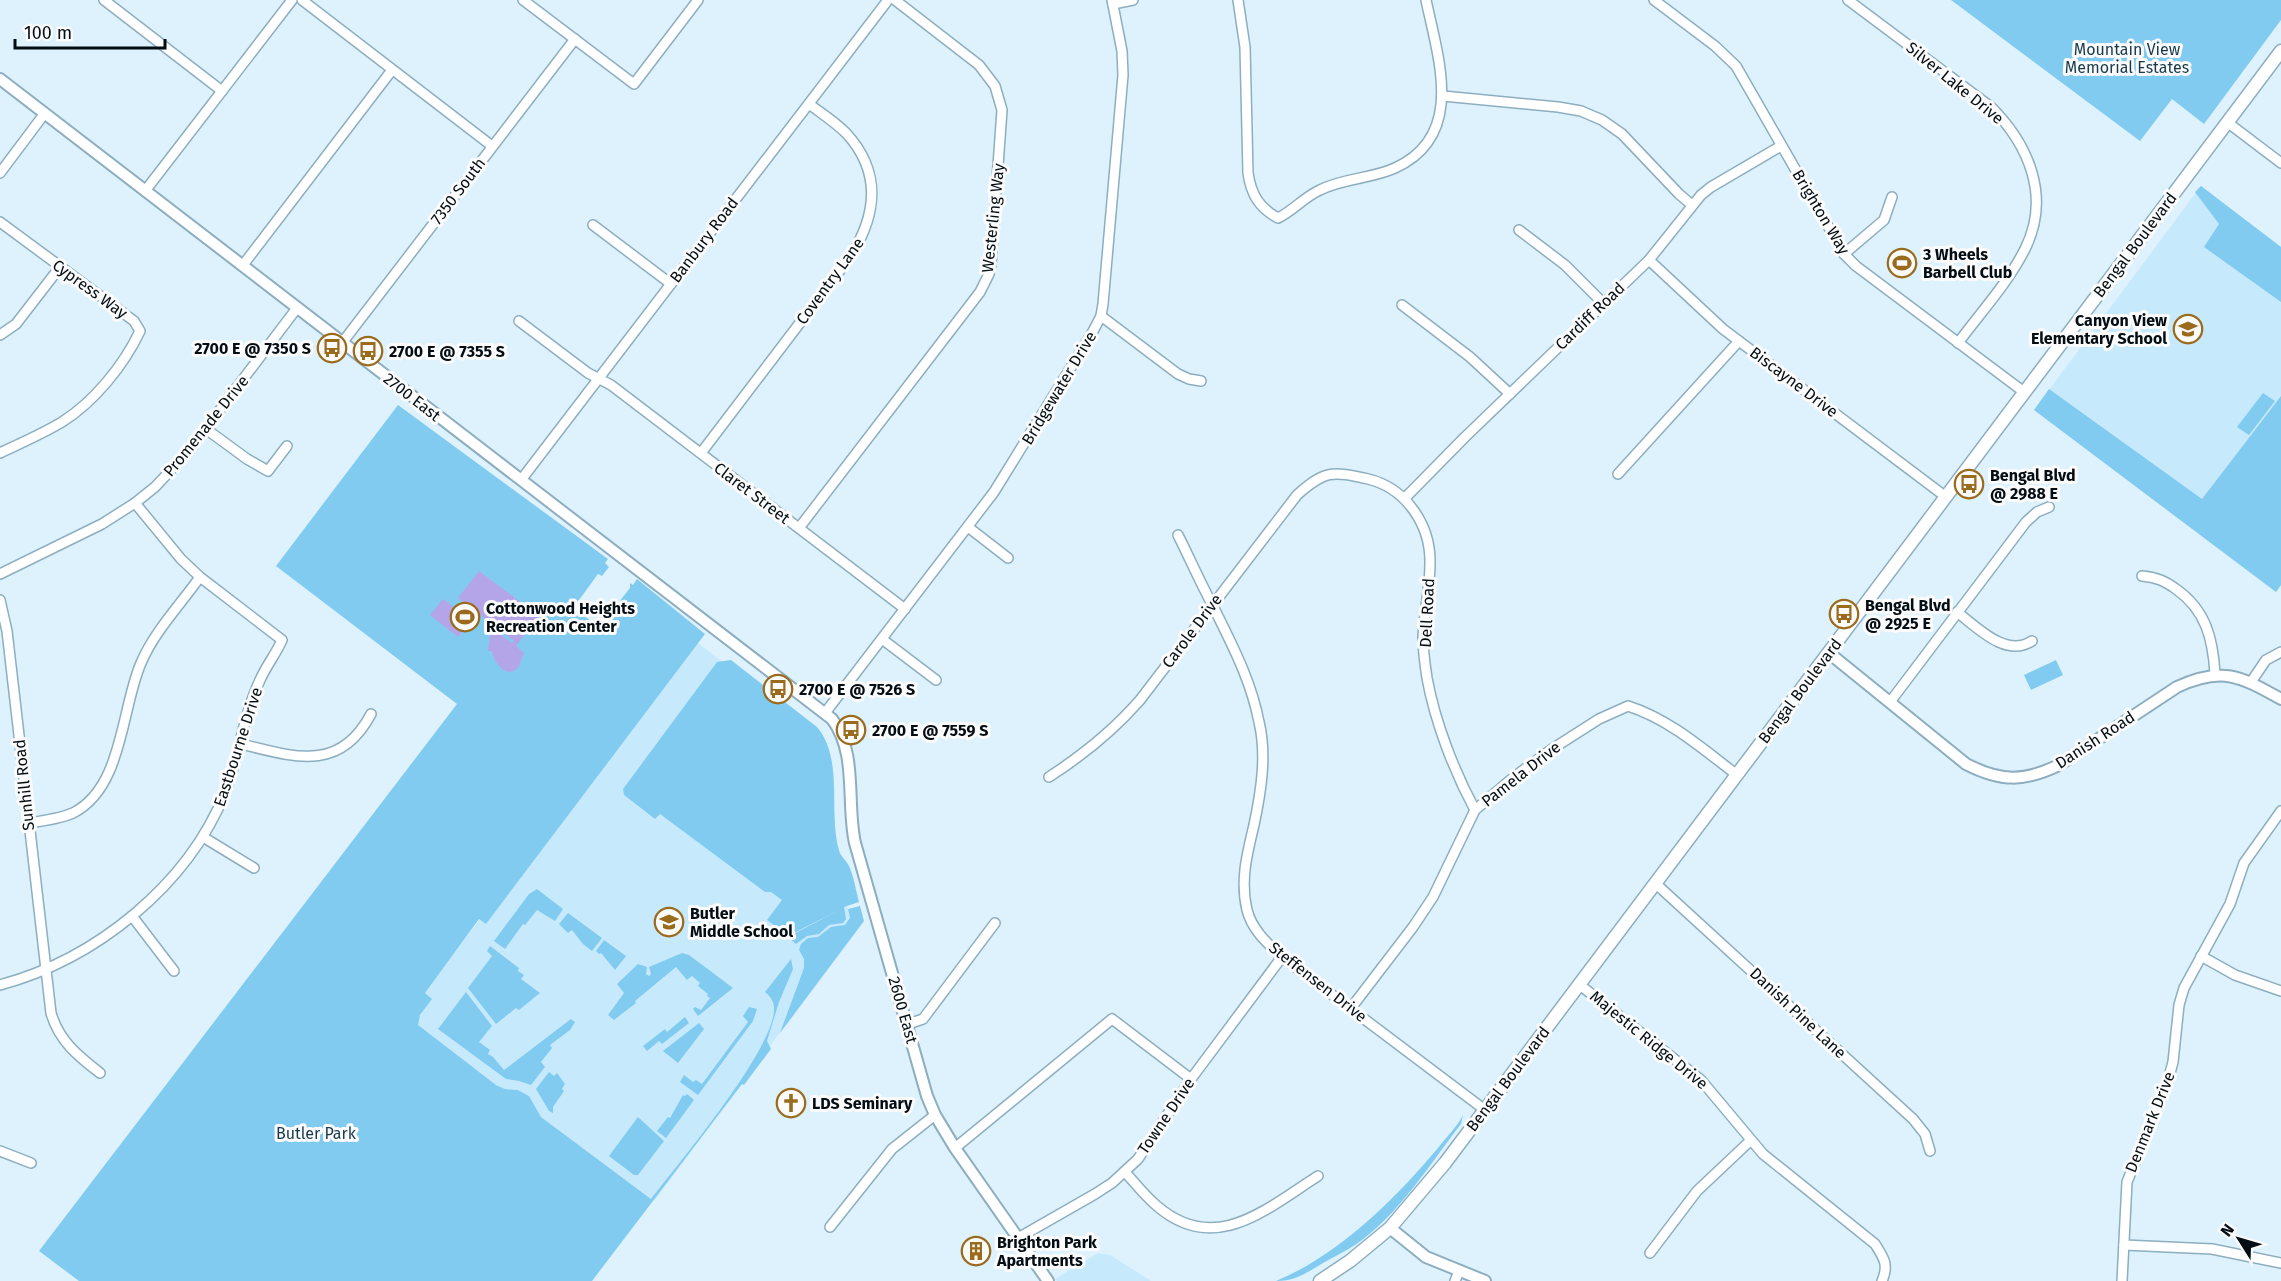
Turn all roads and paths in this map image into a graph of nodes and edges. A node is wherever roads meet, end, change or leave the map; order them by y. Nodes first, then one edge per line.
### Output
1 (104, 0) edge
2 (292, 0) edge
3 (302, 0) edge
4 (523, 0) edge
5 (698, 0) edge
6 (888, 0) edge
7 (895, 0) edge
8 (1133, 0) edge
9 (1238, 0) edge
10 (1426, 0) edge
11 (1654, 0) edge
12 (1848, 0) edge
13 (1112, 2) edge
14 (575, 39) junction
15 (2281, 51) edge
16 (393, 70) junction
17 (0, 79) edge
18 (222, 91) junction
19 (1443, 96) junction
20 (809, 104) junction
21 (45, 113) junction
22 (2227, 122) junction
23 (1781, 146) junction
24 (492, 147) junction
25 (2281, 163) edge
26 (0, 173) edge
27 (146, 191) junction
28 (1892, 197) dead end
29 (1692, 205) junction
30 (0, 222) edge
31 (594, 225) dead end
32 (1519, 230) dead end
33 (1844, 254) junction
34 (1649, 260) junction
35 (243, 265) junction
36 (60, 267) junction
37 (671, 284) junction
38 (1604, 303) junction
39 (1402, 305) dead end
40 (297, 308) junction
41 (1101, 316) junction
42 (519, 321) dead end
43 (0, 335) edge
44 (1739, 341) junction
45 (1958, 342) junction
46 (342, 343) junction
47 (599, 378) junction
48 (1201, 381) dead end
49 (2024, 392) junction
50 (1510, 394) junction
51 (206, 429) junction
52 (287, 446) dead end
53 (0, 453) edge
54 (700, 453) junction
55 (1326, 474) joint
56 (1618, 474) dead end
57 (520, 480) junction
58 (1946, 497) junction
59 (1405, 498) junction
60 (135, 503) junction
61 (2049, 507) dead end
62 (968, 527) junction
63 (798, 528) junction
64 (1178, 535) dead end
65 (1008, 558) dead end
66 (0, 574) edge
67 (2142, 576) dead end
68 (200, 577) junction
69 (0, 600) edge
70 (1212, 605) junction
71 (905, 609) junction
72 (1958, 612) junction
73 (882, 639) junction
74 (2032, 641) dead end
75 (2281, 652) edge
76 (1829, 653) junction
77 (2215, 674) junction
78 (936, 680) dead end
79 (2251, 682) junction
80 (2281, 699) edge
81 (1890, 702) junction
82 (825, 713) junction
83 (371, 714) dead end
84 (241, 744) junction
85 (1737, 775) junction
86 (1049, 777) dead end
87 (1475, 810) junction
88 (2281, 811) edge
89 (28, 823) junction
90 (2272, 824) junction
91 (2281, 831) edge
92 (202, 837) junction
93 (254, 868) dead end
94 (1655, 883) junction
95 (132, 916) junction
96 (995, 923) dead end
97 (2201, 956) junction
98 (1282, 957) junction
99 (45, 970) junction
100 (174, 971) dead end
101 (0, 985) edge
102 (1580, 985) junction
103 (2281, 991) edge
104 (1351, 1008) junction
105 (908, 1024) junction
106 (100, 1073) dead end
107 (1191, 1079) junction
108 (1485, 1110) junction
109 (935, 1115) junction
110 (1750, 1142) junction
111 (955, 1148) junction
112 (0, 1151) edge
113 (1930, 1151) dead end
114 (31, 1163) dead end
115 (1125, 1172) junction
116 (1318, 1176) dead end
117 (830, 1227) dead end
118 (1390, 1228) junction
119 (1018, 1238) junction
120 (2124, 1245) junction
121 (1650, 1253) dead end
122 (2281, 1263) edge
123 (1457, 1276) edge
124 (1048, 1281) edge
125 (1320, 1281) edge
126 (1485, 1281) edge
127 (1882, 1281) edge
128 (2122, 1281) edge

1 - 18 street
2 - 18 street
3 - 16 street
4 - 14 street
5 - 14 street
6 - 20 street, Banbury Road
7 - 63 street, Westerling Way
8 - 13 street
9 - 19 street
10 - 19 street
11 - 23 street, Brighton Way
12 - 45 street, Silver Lake Drive
13 - 41 street, Bridgewater Drive
14 - 24 street, 7350 South
15 - 22 main road, Bengal Boulevard
16 - 24 street
16 - 35 street
17 - 21 street, 2700 East
18 - 27 street
19 - 29 street
20 - 37 street, Banbury Road
20 - 54 street, Coventry Lane
21 - 26 street
21 - 27 street, 2700 East
22 - 25 street
22 - 49 main road, Bengal Boulevard
23 - 29 street, Cardiff Road
23 - 33 street, Brighton Way
24 - 46 street, 7350 South
27 - 35 street, 2700 East
28 - 33 street
29 - 34 street, Cardiff Road
30 - 36 street, Cypress Way
31 - 37 street
32 - 38 street
33 - 45 street, Brighton Way
34 - 38 street, Cardiff Road
34 - 44 street, Biscayne Drive
35 - 40 street, 2700 East
36 - 43 street
36 - 53 street, Cypress Way
37 - 47 street, Banbury Road
38 - 50 street, Cardiff Road
39 - 50 street
40 - 46 street, 2700 East
40 - 51 street, Promenade Drive
41 - 48 street
41 - 62 street, Bridgewater Drive
42 - 47 street, Claret Street
44 - 56 street
44 - 58 street, Biscayne Drive
45 - 49 street, Brighton Way
46 - 57 street, 2700 East
47 - 54 street, Claret Street
47 - 57 street, Banbury Road
49 - 58 main road, Bengal Boulevard
50 - 59 street, Cardiff Road
51 - 52 street
51 - 60 street, Promenade Drive
54 - 63 street, Claret Street
55 - 59 street, Dell Road
55 - 70 street, Carole Drive
57 - 82 street, 2700 East
58 - 76 main road, Bengal Boulevard
59 - 87 street, Dell Road
60 - 66 street, Promenade Drive
60 - 68 street, Eastbourne Drive
61 - 72 street
62 - 65 street
62 - 71 street, Bridgewater Drive
63 - 71 street, Claret Street
64 - 70 street, Steffensen Drive
67 - 77 street
68 - 84 street, Eastbourne Drive
68 - 89 street
69 - 89 street, Sunhill Road
70 - 86 street, Carole Drive
70 - 98 street, Steffensen Drive
71 - 73 street, Bridgewater Drive
72 - 74 street
72 - 81 street
73 - 78 street
73 - 82 street, Bridgewater Drive
75 - 79 street
76 - 81 street, Danish Road
76 - 85 main road, Bengal Boulevard
77 - 79 street, Danish Road
77 - 81 street, Danish Road
79 - 80 street, Danish Road
82 - 105 street, 2600 East
83 - 84 street
84 - 92 street, Eastbourne Drive
85 - 87 street, Pamela Drive
85 - 94 main road, Bengal Boulevard
87 - 104 street, Pamela Drive
88 - 90 street, Denmark Drive
89 - 99 street, Sunhill Road
90 - 91 street
90 - 97 street, Denmark Drive
92 - 93 street
92 - 95 street, Eastbourne Drive
94 - 102 main road, Bengal Boulevard
94 - 113 street, Danish Pine Lane
95 - 99 street, Eastbourne Drive
95 - 100 street
96 - 105 street
97 - 103 street
97 - 120 street, Denmark Drive
98 - 104 street, Steffensen Drive
98 - 107 street, Towne Drive
99 - 101 street, Eastbourne Drive
99 - 106 street, Sunhill Road
102 - 108 main road, Bengal Boulevard
102 - 110 street, Majestic Ridge Drive
104 - 108 street, Steffensen Drive
105 - 109 street, 2600 East
107 - 111 street
107 - 115 street, Towne Drive
108 - 118 main road, Bengal Boulevard
109 - 111 street, 2600 East
109 - 117 street
110 - 121 street
110 - 127 street, Majestic Ridge Drive
111 - 119 street, 2600 East
112 - 114 street
115 - 116 street
115 - 119 street, Towne Drive
118 - 123 street
118 - 125 main road, Bengal Boulevard
119 - 124 street, 2600 East
120 - 122 street
120 - 128 street, Denmark Drive
123 - 126 street

